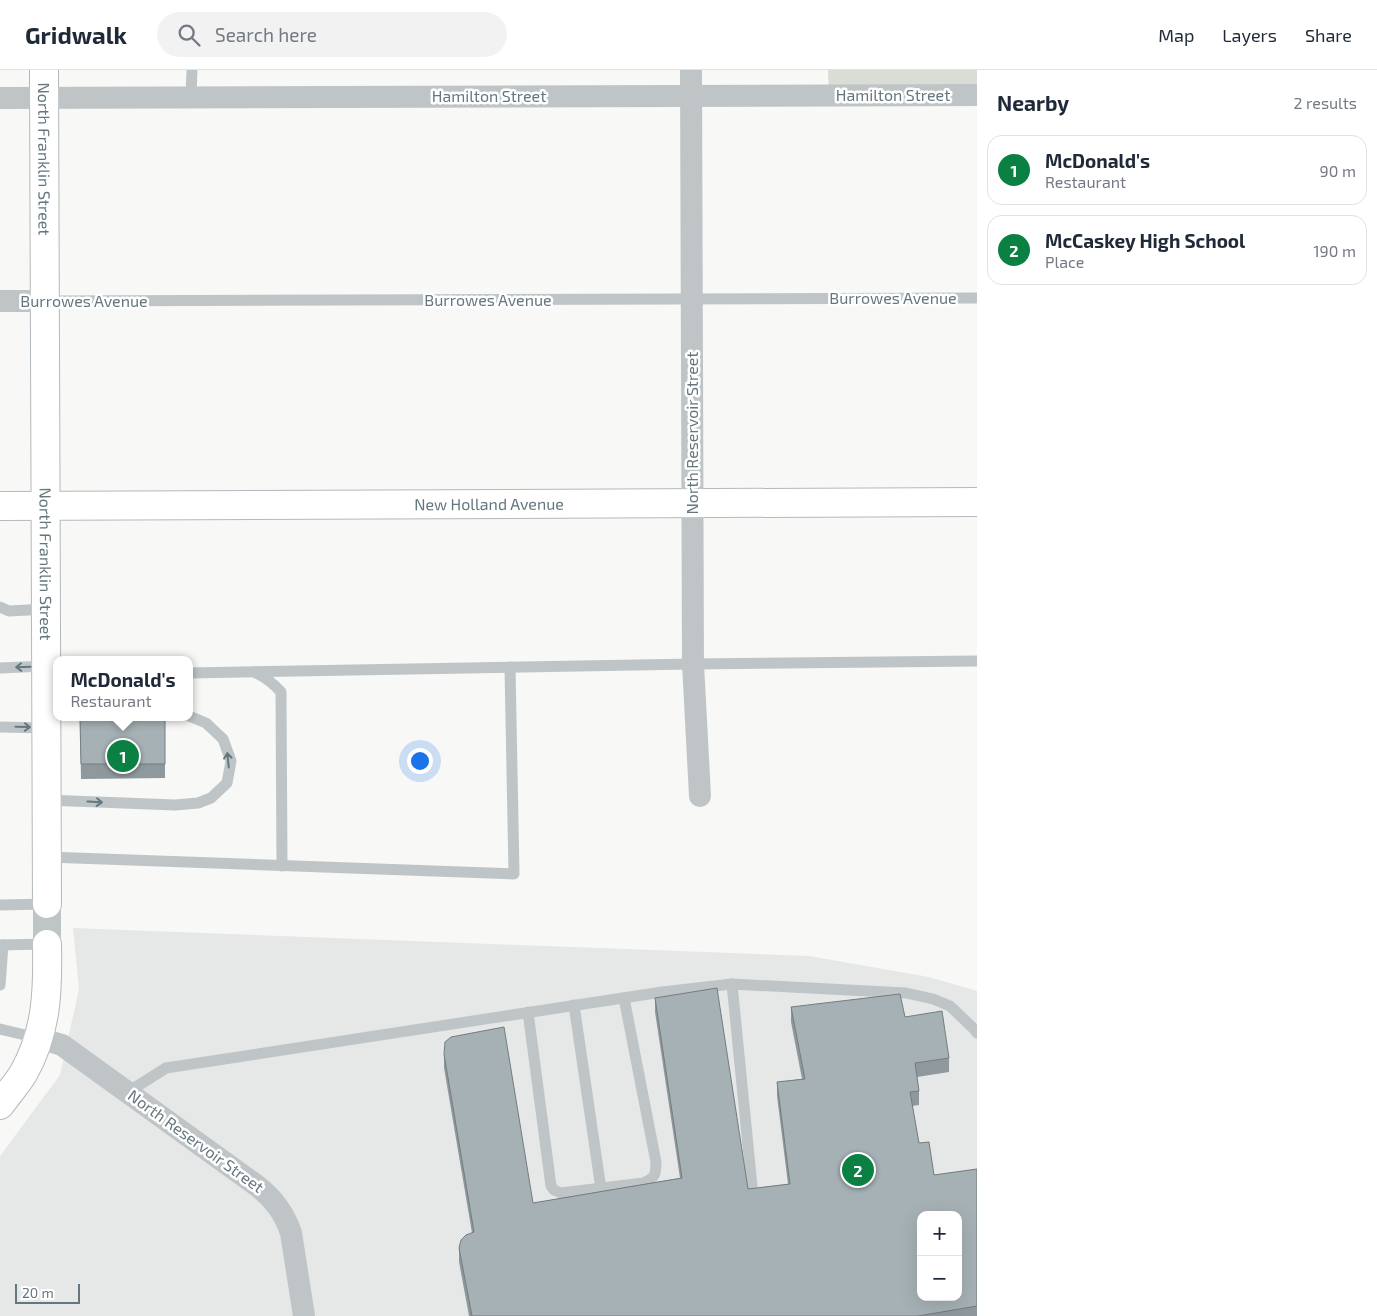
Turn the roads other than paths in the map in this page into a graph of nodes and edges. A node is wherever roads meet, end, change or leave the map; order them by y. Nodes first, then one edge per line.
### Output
1 (44, 70) edge
2 (192, 70) edge
3 (691, 70) edge
4 (977, 95) edge
5 (691, 96) junction
6 (191, 97) junction
7 (0, 98) edge
8 (44, 98) junction
9 (977, 298) edge
10 (692, 299) junction
11 (0, 301) edge
12 (45, 301) junction
13 (977, 502) edge
14 (692, 503) junction
15 (46, 505) junction
16 (0, 506) edge
17 (0, 608) edge
18 (46, 610) junction
19 (977, 661) edge
20 (693, 664) junction
21 (46, 666) junction
22 (510, 667) junction
23 (0, 668) edge
24 (252, 672) junction
25 (193, 673) edge
26 (193, 718) edge
27 (50, 719) edge
28 (0, 727) edge
29 (700, 796) dead end
30 (46, 800) junction
31 (47, 857) junction
32 (282, 866) junction
33 (47, 904) junction
34 (0, 905) edge
35 (47, 944) junction
36 (1, 945) edge
37 (732, 984) junction
38 (0, 985) edge
39 (624, 998) junction
40 (574, 1005) junction
41 (528, 1012) junction
42 (0, 1029) edge
43 (977, 1033) edge
44 (38, 1038) junction
45 (128, 1092) junction
46 (0, 1105) edge
47 (752, 1186) dead end
48 (601, 1188) junction
49 (304, 1316) edge

1 - 8 main road, North Franklin Street
2 - 6 lane
3 - 5 street, North Reservoir Street
4 - 5 street, Hamilton Street
5 - 6 street, Hamilton Street
5 - 10 street, North Reservoir Street
6 - 8 street, Hamilton Street
7 - 8 street, Hamilton Street
8 - 12 main road, North Franklin Street
9 - 10 lane, Burrowes Avenue
10 - 12 lane, Burrowes Avenue
10 - 14 street, North Reservoir Street
11 - 12 street, Burrowes Avenue
12 - 15 main road, North Franklin Street
13 - 14 main road, New Holland Avenue
14 - 15 main road, New Holland Avenue
14 - 20 street, North Reservoir Street
15 - 16 main road, New Holland Avenue
15 - 18 main road, North Franklin Street
17 - 18 lane
18 - 21 main road, North Franklin Street
19 - 20 lane
20 - 22 lane
20 - 29 street, North Reservoir Street
21 -> 23 lane
21 - 27 main road, North Franklin Street
22 - 24 lane
22 - 32 lane
24 - 25 lane
24 - 32 lane
30 -> 26 lane
28 -> 27 lane
27 - 30 main road, North Franklin Street
30 - 31 main road, North Franklin Street
31 - 32 lane
31 - 33 main road, North Franklin Street
33 - 34 lane
33 - 35 street, North Franklin Street
35 - 36 lane
35 - 44 main road, North Franklin Street
36 - 38 lane
37 - 39 lane
37 - 43 lane
37 - 47 lane
39 - 40 lane
39 - 48 lane
40 - 41 lane
40 - 48 lane
41 - 45 lane
41 - 48 lane
42 - 44 lane
44 - 45 street, North Reservoir Street
44 - 46 main road, North Franklin Street
45 - 49 street, North Reservoir Street

